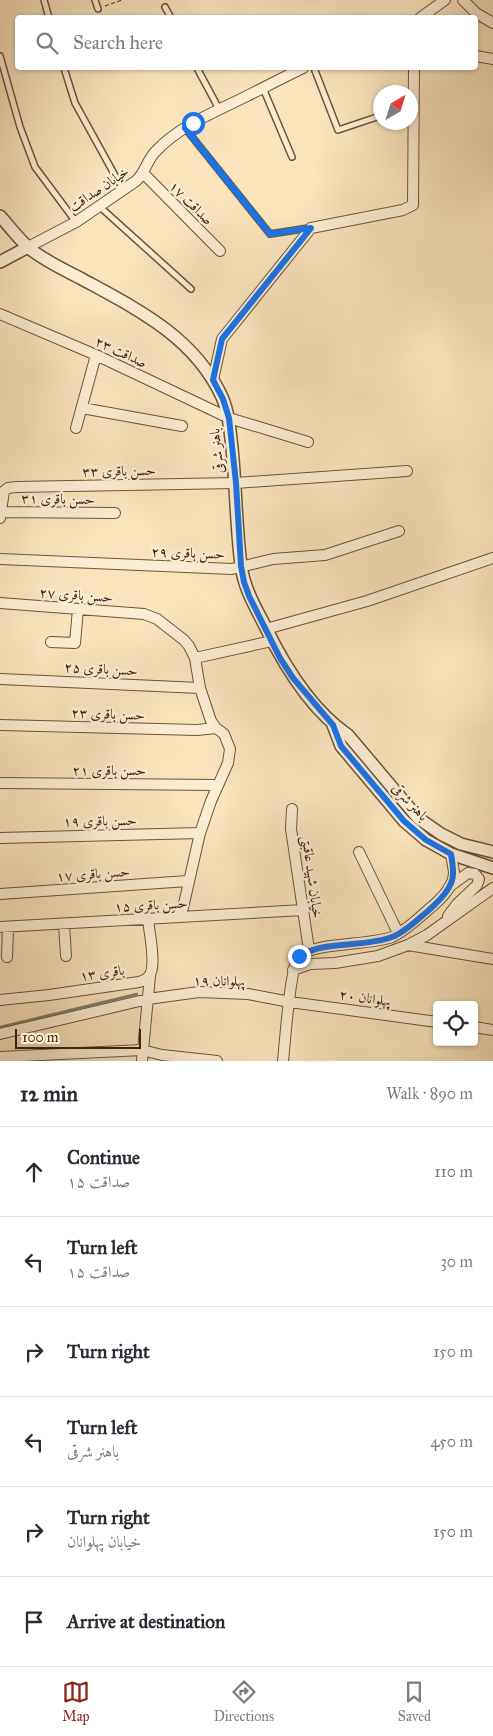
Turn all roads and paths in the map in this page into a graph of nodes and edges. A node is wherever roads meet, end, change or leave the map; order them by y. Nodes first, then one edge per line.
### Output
1 (44, 0) edge
2 (95, 0) edge
3 (122, 0) edge
4 (444, 0) edge
5 (463, 0) edge
6 (165, 7) dead end
7 (98, 9) joint
8 (48, 15) edge
9 (169, 15) edge
10 (424, 15) edge
11 (493, 23) edge
12 (0, 56) edge
13 (478, 56) edge
14 (493, 59) edge
15 (65, 70) edge
16 (198, 70) edge
17 (299, 70) edge
18 (315, 70) edge
19 (414, 70) edge
20 (6, 79) junction
21 (0, 82) edge
22 (413, 85) edge
23 (262, 88) junction
24 (220, 109) junction
25 (373, 118) edge
26 (185, 128) junction
27 (412, 130) edge
28 (292, 157) dead end
29 (144, 174) junction
30 (123, 191) junction
31 (99, 206) junction
32 (0, 216) edge
33 (76, 222) junction
34 (311, 228) junction
35 (28, 247) junction
36 (220, 251) dead end
37 (0, 262) edge
38 (191, 289) dead end
39 (0, 314) edge
40 (96, 356) junction
41 (213, 380) junction
42 (82, 408) junction
43 (229, 418) junction
44 (182, 426) dead end
45 (76, 428) dead end
46 (308, 442) dead end
47 (407, 471) dead end
48 (236, 483) junction
49 (2, 491) edge
50 (115, 513) dead end
51 (0, 515) edge
52 (399, 531) dead end
53 (493, 558) edge
54 (0, 559) edge
55 (241, 566) junction
56 (0, 603) edge
57 (78, 609) junction
58 (266, 630) junction
59 (272, 641) junction
60 (51, 642) dead end
61 (195, 658) junction
62 (0, 679) edge
63 (200, 688) junction
64 (0, 725) edge
65 (333, 725) junction
66 (216, 728) junction
67 (0, 783) edge
68 (218, 785) junction
69 (292, 809) dead end
70 (200, 833) junction
71 (0, 838) edge
72 (359, 852) dead end
73 (493, 852) edge
74 (451, 854) junction
75 (493, 868) edge
76 (188, 881) junction
77 (449, 887) junction
78 (493, 888) edge
79 (0, 894) edge
80 (303, 910) junction
81 (177, 917) junction
82 (148, 919) junction
83 (445, 921) junction
84 (64, 924) junction
85 (4, 927) edge
86 (398, 933) junction
87 (408, 945) junction
88 (309, 950) junction
89 (66, 956) dead end
90 (7, 957) dead end
91 (493, 959) edge
92 (293, 970) junction
93 (150, 976) junction
94 (148, 999) junction
95 (0, 1000) edge
96 (290, 1002) junction
97 (433, 1021) edge
98 (478, 1028) edge
99 (493, 1030) edge
100 (0, 1034) edge
101 (142, 1050) junction
102 (0, 1057) edge
103 (142, 1061) edge
104 (217, 1061) edge
105 (283, 1061) edge

1 - 8 lane
2 - 7 lane
3 - 7 path
4 - 10 street
5 - 11 street
6 - 9 lane
12 - 20 lane
13 - 14 street
15 - 30 lane
16 - 24 lane
17 - 23 street, خیابان صداقت
18 - 25 lane
19 - 22 street
20 - 21 lane
20 - 33 lane
23 - 24 street, خیابان صداقت
23 - 28 lane
24 - 26 street, خیابان صداقت
26 - 29 street, خیابان صداقت
26 - 34 lane
27 - 34 street
29 - 30 street, خیابان صداقت
29 - 36 street, صداقت ۱۷
30 - 31 street, خیابان صداقت
31 - 33 street, خیابان صداقت
31 - 38 lane
32 - 35 street, باهنر شرقی
33 - 35 street, خیابان صداقت
34 - 41 street
35 - 37 street
35 - 41 street, باهنر شرقی
39 - 40 street, صداقت ۲۳
40 - 42 street
40 - 43 street, صداقت ۲۳
41 - 43 street, باهنر شرقی
42 - 44 street
42 - 45 street
43 - 46 street, صداقت ۲۳
43 - 48 street, باهنر شرقی
47 - 48 street, حسن باقری ۳۳
48 - 49 street, حسن باقری ۳۳
48 - 55 street, باهنر شرقی
49 - 51 street
50 - 51 street, حسن باقری ۳۱
52 - 55 street, حسن باقری ۲۹
53 - 58 street
54 - 55 street, حسن باقری ۲۹
55 - 58 street, باهنر شرقی
56 - 57 street, حسن باقری ۲۷
57 - 60 street
57 - 61 street, حسن باقری ۲۷
58 - 59 street, باهنر شرقی
59 - 61 street
59 - 65 street, باهنر شرقی
61 - 63 street
62 - 63 street, حسن باقری ۲۵
63 - 66 street
64 - 66 street, حسن باقری ۲۳
65 - 73 street, باهنر شرقی
65 - 74 street, باهنر شرقی
66 - 68 street
67 - 68 street, حسن باقری ۲۱
68 - 70 street
69 - 80 street, خیابان شهید عاقبتی
70 - 71 street, حسن باقری ۱۹
70 - 76 street
72 - 86 street
74 - 75 street, باهنر شرقی
74 - 77 street
76 - 79 street, حسن باقری ۱۷
76 - 81 street
77 - 83 street
77 - 86 street
78 - 83 street
80 - 81 street, حسن باقری ۱۵
80 - 88 street, خیابان شهید عاقبتی
81 - 82 street, حسن باقری ۱۵
82 - 84 street, حسن باقری ۱۵
82 - 93 street
83 - 87 street
84 - 85 street, حسن باقری ۱۵
84 - 89 street
85 - 90 street
86 - 88 street
87 - 91 street
87 - 92 street
88 - 92 street
92 - 96 street
93 - 94 street
93 - 95 street, باقری ۱۳
94 - 96 street, پهلوانان ۱۹
94 - 100 street
94 - 101 street
96 - 97 street, پهلوانان ۲۰
96 - 105 street
98 - 99 street
101 - 102 street
101 - 103 street
101 - 104 street

